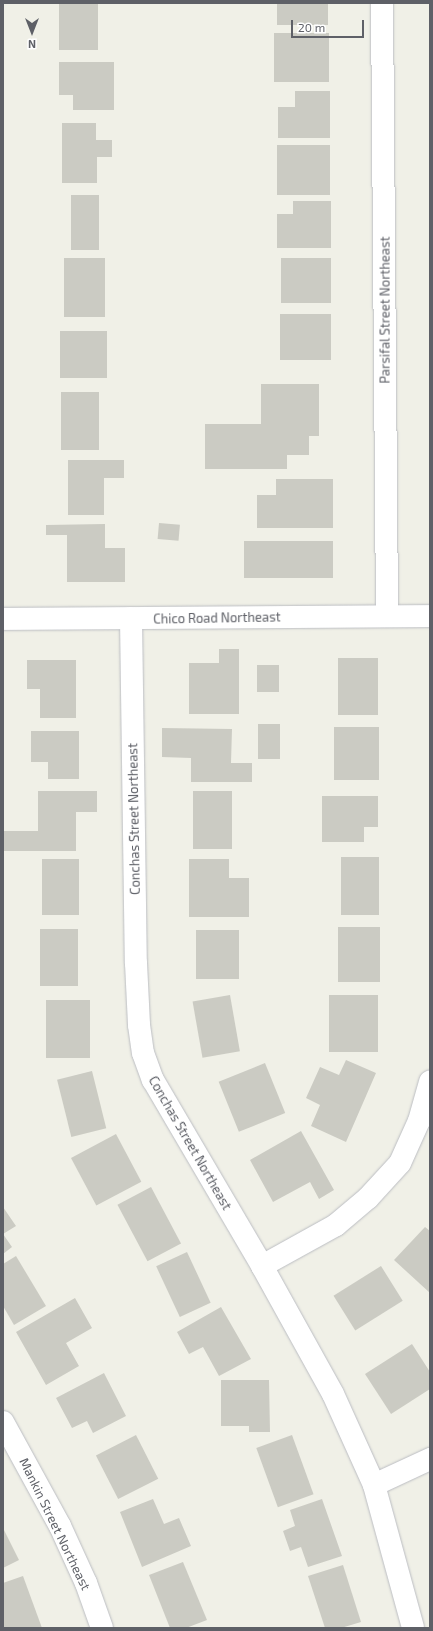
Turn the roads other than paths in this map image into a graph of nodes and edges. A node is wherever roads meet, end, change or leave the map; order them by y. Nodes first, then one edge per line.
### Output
1 (382, 3) edge
2 (387, 616) junction
3 (430, 616) edge
4 (131, 618) junction
5 (3, 619) edge
6 (430, 1082) edge
7 (262, 1266) junction
8 (3, 1422) edge
9 (430, 1459) edge
10 (374, 1485) junction
11 (102, 1628) edge
12 (413, 1628) edge

1 - 2 street, Parsifal Street Northeast
2 - 3 street, Chico Road Northeast
2 - 4 street, Chico Road Northeast
4 - 5 street, Chico Road Northeast
4 - 7 street, Conchas Street Northeast
6 - 7 street
7 - 10 street, Conchas Street Northeast
8 - 11 street, Mankin Street Northeast
9 - 10 street
10 - 12 street, Conchas Street Northeast

